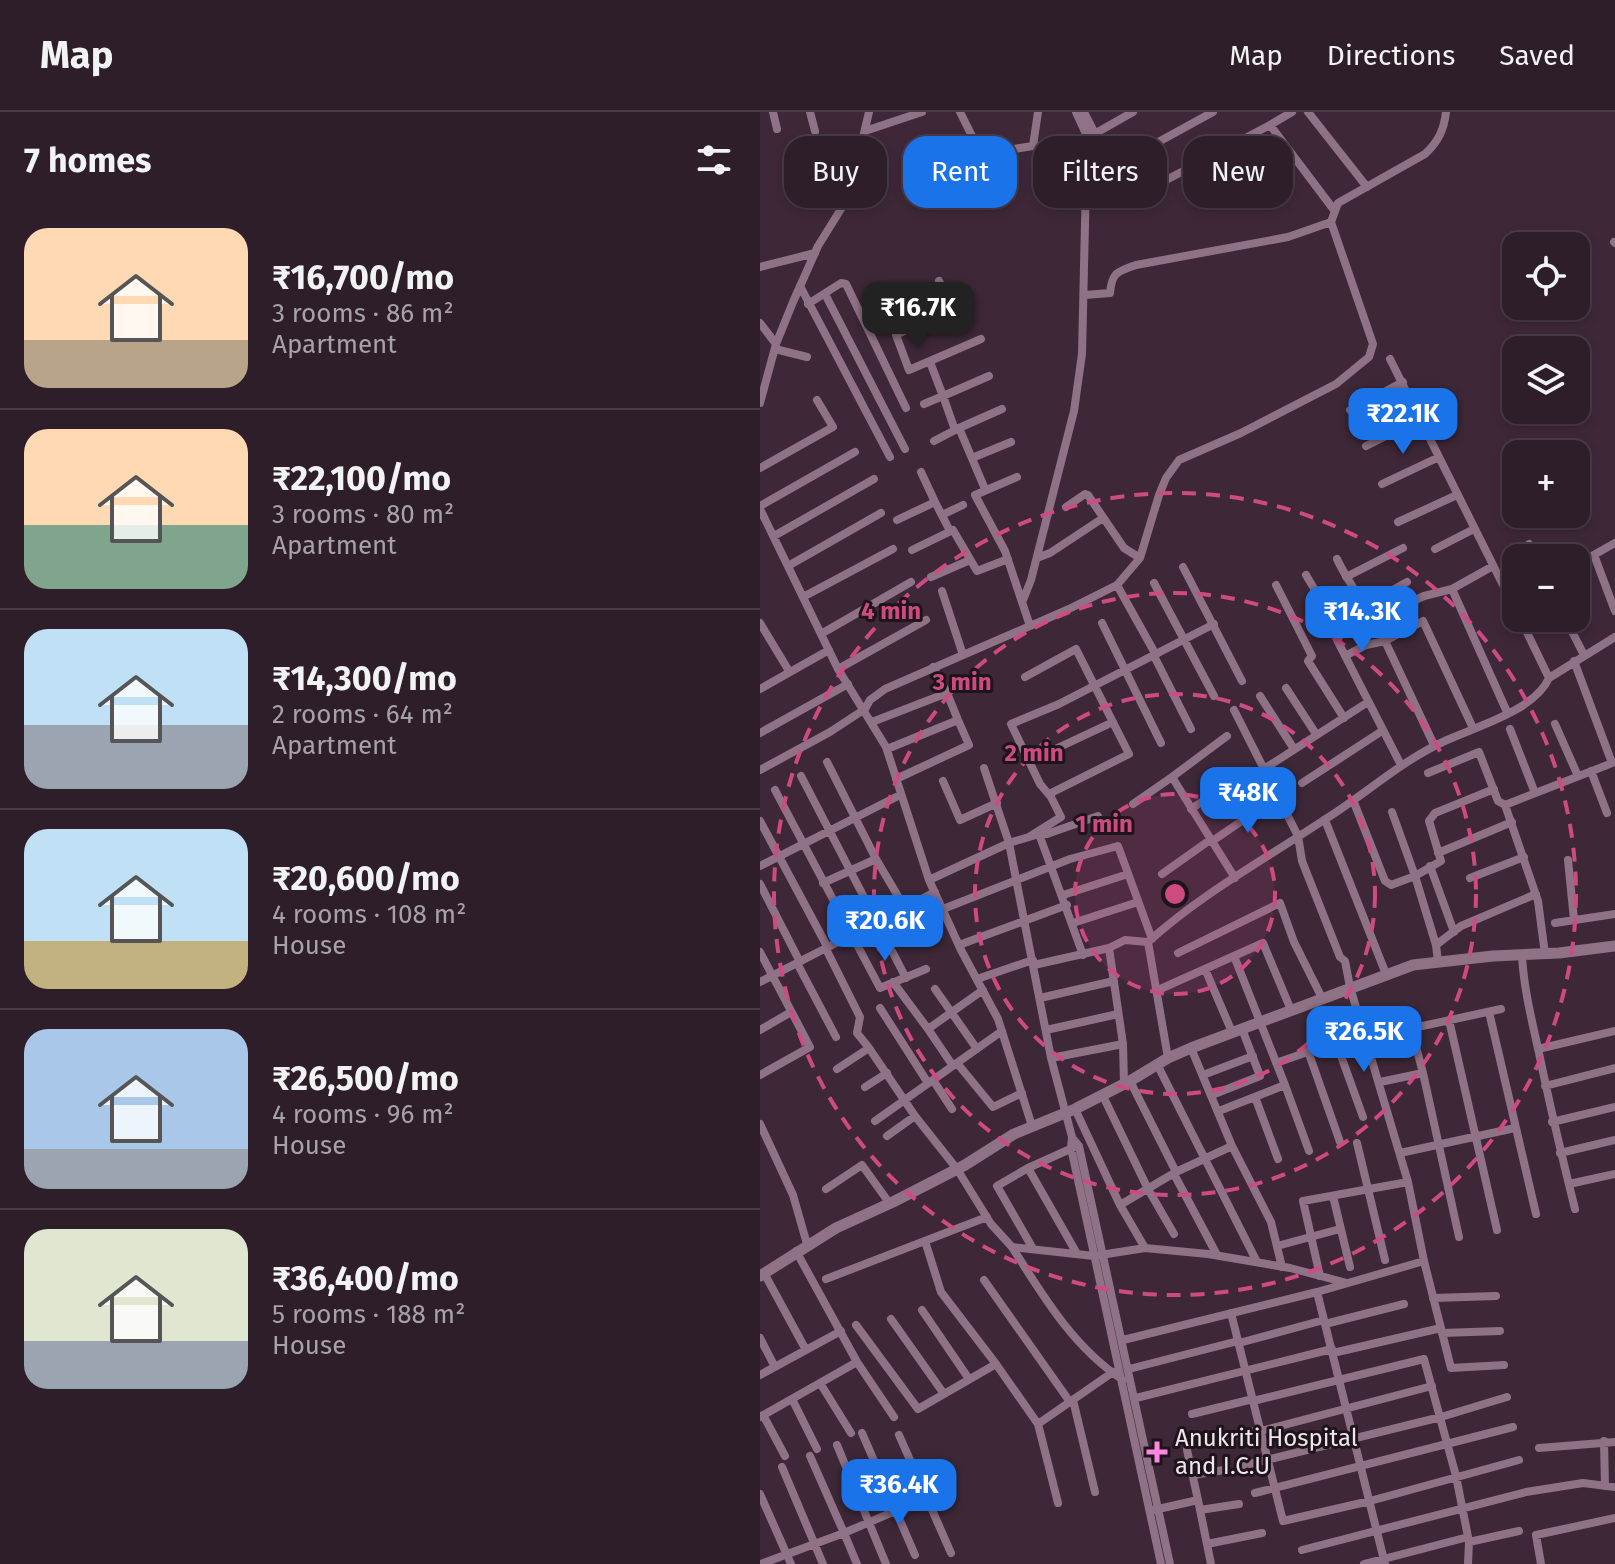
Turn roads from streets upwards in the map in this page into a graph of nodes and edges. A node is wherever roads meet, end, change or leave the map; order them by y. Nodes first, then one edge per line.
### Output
1 (773, 112) edge
2 (810, 112) edge
3 (869, 112) edge
4 (922, 112) edge
5 (960, 112) edge
6 (1038, 112) edge
7 (1076, 112) edge
8 (1084, 112) edge
9 (1133, 112) edge
10 (1213, 112) edge
11 (1292, 112) edge
12 (1308, 112) edge
13 (1446, 112) edge
14 (1270, 125) junction
15 (777, 129) dead end
16 (815, 131) dead end
17 (865, 131) junction
18 (1034, 136) edge
19 (1091, 136) junction
20 (1167, 137) edge
21 (1033, 146) edge
22 (1167, 180) edge
23 (1367, 187) junction
24 (1088, 208) edge
25 (1334, 210) junction
26 (1331, 222) junction
27 (815, 253) junction
28 (760, 267) edge
29 (939, 281) dead end
30 (800, 286) junction
31 (905, 288) dead end
32 (825, 294) junction
33 (1085, 295) junction
34 (808, 304) junction
35 (760, 323) edge
36 (921, 323) junction
37 (981, 339) dead end
38 (775, 346) junction
39 (807, 357) dead end
40 (1390, 359) dead end
41 (930, 362) junction
42 (989, 376) dead end
43 (762, 382) edge
44 (1403, 382) junction
45 (943, 396) junction
46 (817, 400) dead end
47 (760, 403) edge
48 (924, 404) dead end
49 (906, 408) dead end
50 (1002, 409) dead end
51 (1350, 410) dead end
52 (1420, 419) junction
53 (957, 429) junction
54 (934, 441) dead end
55 (1011, 442) dead end
56 (1366, 446) dead end
57 (905, 449) dead end
58 (855, 452) dead end
59 (890, 457) dead end
60 (972, 458) junction
61 (1437, 458) junction
62 (760, 468) edge
63 (921, 472) dead end
64 (1017, 477) dead end
65 (874, 479) dead end
66 (1382, 484) dead end
67 (985, 489) junction
68 (1457, 495) junction
69 (935, 502) junction
70 (963, 505) dead end
71 (1066, 507) dead end
72 (760, 508) edge
73 (881, 513) dead end
74 (942, 515) junction
75 (1103, 518) junction
76 (897, 520) dead end
77 (1398, 522) dead end
78 (1474, 529) junction
79 (950, 531) junction
80 (774, 536) junction
81 (1615, 543) edge
82 (1403, 548) dead end
83 (893, 549) dead end
84 (1435, 549) dead end
85 (912, 550) dead end
86 (1594, 555) junction
87 (1590, 557) edge
88 (1037, 558) junction
89 (1140, 558) junction
90 (1008, 559) junction
91 (1337, 559) dead end
92 (970, 560) junction
93 (788, 566) junction
94 (1493, 566) junction
95 (1183, 567) dead end
96 (1306, 575) dead end
97 (931, 577) dead end
98 (1346, 577) junction
99 (1502, 580) edge
100 (911, 582) dead end
101 (1407, 582) dead end
102 (1154, 583) dead end
103 (1117, 585) junction
104 (1276, 585) dead end
105 (1452, 589) junction
106 (942, 591) dead end
107 (803, 597) junction
108 (1023, 600) junction
109 (1365, 606) junction
110 (1615, 611) edge
111 (926, 620) dead end
112 (1371, 622) junction
113 (760, 623) edge
114 (1102, 623) dead end
115 (1214, 624) junction
116 (1030, 626) junction
117 (1527, 632) edge
118 (1572, 632) edge
119 (821, 634) junction
120 (1341, 634) junction
121 (1615, 637) edge
122 (1185, 641) junction
123 (1385, 641) junction
124 (829, 650) junction
125 (963, 655) junction
126 (1155, 655) junction
127 (1584, 655) junction
128 (1345, 656) junction
129 (1574, 661) junction
130 (933, 667) junction
131 (838, 669) junction
132 (1125, 669) junction
133 (789, 671) junction
134 (1025, 677) dead end
135 (1549, 678) junction
136 (1242, 681) dead end
137 (848, 684) junction
138 (1094, 685) junction
139 (1286, 688) dead end
140 (760, 689) edge
141 (947, 693) junction
142 (1214, 696) dead end
143 (1260, 696) dead end
144 (1368, 702) junction
145 (865, 709) junction
146 (1234, 710) dead end
147 (1507, 712) junction
148 (1344, 718) junction
149 (958, 720) junction
150 (872, 722) junction
151 (1113, 722) junction
152 (1555, 724) dead end
153 (1473, 728) junction
154 (1191, 729) dead end
155 (1510, 729) dead end
156 (1382, 731) junction
157 (760, 733) edge
158 (1316, 734) junction
159 (1227, 736) dead end
160 (1161, 743) dead end
161 (1434, 745) junction
162 (887, 749) junction
163 (1294, 749) junction
164 (1049, 752) dead end
165 (827, 762) dead end
166 (1614, 762) edge
167 (1401, 765) junction
168 (984, 768) dead end
169 (1264, 769) junction
170 (760, 770) edge
171 (1591, 771) junction
172 (1428, 773) dead end
173 (1244, 774) dead end
174 (801, 776) dead end
175 (1578, 776) junction
176 (1172, 777) junction
177 (896, 779) junction
178 (943, 781) dead end
179 (1302, 783) dead end
180 (1494, 789) junction
181 (775, 790) dead end
182 (1535, 793) junction
183 (900, 795) junction
184 (1051, 797) junction
185 (1353, 800) junction
186 (997, 803) junction
187 (1268, 803) dead end
188 (1133, 804) dead end
189 (1505, 805) junction
190 (1191, 809) junction
191 (1392, 812) dead end
192 (1607, 813) dead end
193 (1098, 816) dead end
194 (855, 817) junction
195 (1325, 820) junction
196 (760, 821) edge
197 (1512, 822) junction
198 (830, 828) junction
199 (1034, 835) junction
200 (1298, 836) junction
201 (1211, 841) junction
202 (803, 843) junction
203 (1009, 843) junction
204 (1438, 853) junction
205 (779, 856) junction
206 (1524, 857) junction
207 (876, 859) junction
208 (1568, 860) dead end
209 (1052, 865) junction
210 (760, 866) edge
211 (1430, 866) junction
212 (851, 871) junction
213 (1128, 874) junction
214 (1162, 874) dead end
215 (1415, 876) junction
216 (1235, 878) junction
217 (1470, 878) dead end
218 (1017, 879) junction
219 (929, 880) junction
220 (823, 883) junction
221 (760, 884) edge
222 (935, 892) junction
223 (1536, 894) junction
224 (1063, 895) junction
225 (1138, 902) junction
226 (1067, 905) junction
227 (905, 908) junction
228 (943, 909) junction
229 (1615, 914) edge
230 (1025, 919) junction
231 (1574, 920) junction
232 (878, 922) junction
233 (1073, 923) junction
234 (1555, 923) dead end
235 (1454, 932) junction
236 (853, 935) junction
237 (1150, 940) junction
238 (959, 945) junction
239 (1436, 945) junction
240 (1615, 946) edge
241 (827, 948) junction
242 (1109, 948) junction
243 (760, 952) edge
244 (1178, 953) dead end
245 (1545, 954) junction
246 (1083, 955) junction
247 (1234, 956) junction
248 (1522, 956) junction
249 (1034, 962) junction
250 (1438, 962) junction
251 (799, 963) junction
252 (926, 969) dead end
253 (1205, 969) junction
254 (1386, 974) junction
255 (773, 976) junction
256 (906, 978) junction
257 (977, 979) junction
258 (1114, 981) junction
259 (760, 982) edge
260 (893, 982) junction
261 (1350, 987) junction
262 (935, 989) dead end
263 (983, 990) junction
264 (1158, 990) junction
265 (1040, 998) junction
266 (1322, 998) junction
267 (880, 1008) dead end
268 (1501, 1009) dead end
269 (1291, 1010) junction
270 (791, 1012) junction
271 (1489, 1012) junction
272 (951, 1013) junction
273 (1118, 1014) junction
274 (1449, 1020) junction
275 (1261, 1021) junction
276 (1411, 1028) junction
277 (928, 1029) junction
278 (760, 1030) edge
279 (1046, 1030) junction
280 (1237, 1030) junction
281 (1002, 1031) junction
282 (1615, 1031) edge
283 (1366, 1035) junction
284 (836, 1037) dead end
285 (1336, 1042) junction
286 (1123, 1044) junction
287 (869, 1048) junction
288 (1191, 1048) junction
289 (977, 1049) junction
290 (1538, 1049) junction
291 (1308, 1051) junction
292 (1253, 1056) junction
293 (1051, 1058) junction
294 (1163, 1062) junction
295 (1276, 1063) junction
296 (955, 1064) junction
297 (1615, 1068) edge
298 (837, 1069) dead end
299 (887, 1073) junction
300 (1423, 1073) junction
301 (760, 1075) edge
302 (1203, 1075) junction
303 (930, 1082) junction
304 (1127, 1082) junction
305 (1380, 1082) junction
306 (1285, 1085) junction
307 (1545, 1086) junction
308 (865, 1087) dead end
309 (1022, 1093) junction
310 (1102, 1094) junction
311 (1212, 1095) junction
312 (1255, 1097) junction
313 (905, 1099) junction
314 (1615, 1107) edge
315 (952, 1109) dead end
316 (1070, 1111) junction
317 (1219, 1111) junction
318 (915, 1116) junction
319 (1363, 1117) dead end
320 (875, 1121) dead end
321 (1552, 1122) junction
322 (760, 1124) edge
323 (1032, 1126) junction
324 (1515, 1128) junction
325 (1477, 1135) junction
326 (887, 1136) dead end
327 (1615, 1140) edge
328 (1340, 1142) dead end
329 (1357, 1143) dead end
330 (1440, 1143) junction
331 (1232, 1146) junction
332 (1075, 1147) junction
333 (1309, 1151) dead end
334 (1400, 1153) junction
335 (1560, 1153) junction
336 (1203, 1159) junction
337 (1278, 1159) dead end
338 (1028, 1168) junction
339 (957, 1169) junction
340 (1175, 1173) junction
341 (1615, 1174) edge
342 (1408, 1182) junction
343 (1569, 1184) junction
344 (826, 1189) dead end
345 (1148, 1189) junction
346 (1369, 1189) junction
347 (1333, 1196) junction
348 (890, 1204) junction
349 (1120, 1205) junction
350 (1575, 1209) dead end
351 (1536, 1214) dead end
352 (987, 1217) junction
353 (1340, 1229) junction
354 (1497, 1230) dead end
355 (1174, 1234) dead end
356 (1311, 1235) junction
357 (1459, 1237) dead end
358 (925, 1241) junction
359 (1277, 1246) junction
360 (1012, 1247) junction
361 (1032, 1247) junction
362 (801, 1248) junction
363 (1145, 1248) junction
364 (1076, 1252) junction
365 (1217, 1255) junction
366 (1098, 1256) junction
367 (1385, 1260) dead end
368 (1424, 1261) junction
369 (1257, 1262) junction
370 (1282, 1267) junction
371 (1350, 1267) dead end
372 (762, 1274) edge
373 (1320, 1276) junction
374 (826, 1279) dead end
375 (984, 1280) dead end
376 (1347, 1283) junction
377 (1317, 1292) junction
378 (1496, 1296) dead end
379 (1433, 1298) junction
380 (1404, 1304) dead end
381 (922, 1310) dead end
382 (1231, 1313) junction
383 (891, 1319) dead end
384 (1324, 1322) junction
385 (856, 1325) dead end
386 (1441, 1330) junction
387 (841, 1331) junction
388 (1500, 1331) dead end
389 (760, 1338) edge
390 (1123, 1340) junction
391 (1239, 1342) junction
392 (806, 1350) junction
393 (1332, 1351) junction
394 (857, 1362) junction
395 (996, 1364) junction
396 (1504, 1365) dead end
397 (775, 1367) junction
398 (1129, 1369) junction
399 (1246, 1371) junction
400 (1113, 1372) junction
401 (760, 1375) edge
402 (969, 1379) junction
403 (1122, 1379) junction
404 (1339, 1380) junction
405 (1132, 1382) junction
406 (820, 1383) junction
407 (1432, 1386) junction
408 (944, 1394) junction
409 (1507, 1397) dead end
410 (1136, 1398) junction
411 (792, 1399) junction
412 (1253, 1400) junction
413 (1071, 1401) junction
414 (1347, 1408) junction
415 (1192, 1414) dead end
416 (761, 1416) edge
417 (894, 1417) dead end
418 (1441, 1417) junction
419 (1038, 1424) junction
420 (1513, 1427) dead end
421 (1260, 1430) junction
422 (851, 1433) dead end
423 (862, 1433) dead end
424 (899, 1435) dead end
425 (1355, 1439) junction
426 (1220, 1440) dead end
427 (1604, 1441) junction
428 (1615, 1442) edge
429 (837, 1445) dead end
430 (1449, 1445) junction
431 (1539, 1448) dead end
432 (1187, 1450) dead end
433 (785, 1456) dead end
434 (1268, 1460) junction
435 (1519, 1460) dead end
436 (1242, 1466) dead end
437 (782, 1467) dead end
438 (1362, 1467) junction
439 (1224, 1470) dead end
440 (1193, 1475) junction
441 (1456, 1476) junction
442 (1610, 1486) edge
443 (1275, 1489) junction
444 (942, 1491) dead end
445 (1095, 1492) dead end
446 (1255, 1493) dead end
447 (760, 1494) edge
448 (927, 1498) junction
449 (1198, 1500) junction
450 (1370, 1501) junction
451 (1058, 1503) dead end
452 (1239, 1504) dead end
453 (1462, 1507) junction
454 (1154, 1510) junction
455 (1200, 1510) junction
456 (897, 1511) junction
457 (1615, 1518) edge
458 (869, 1522) junction
459 (1377, 1530) junction
460 (1519, 1531) dead end
461 (844, 1533) junction
462 (1262, 1533) dead end
463 (1469, 1540) junction
464 (815, 1544) junction
465 (1207, 1544) junction
466 (1302, 1550) dead end
467 (951, 1553) dead end
468 (787, 1554) junction
469 (915, 1555) dead end
470 (1384, 1561) edge
471 (761, 1564) edge
472 (791, 1564) edge
473 (823, 1564) edge
474 (857, 1564) edge
475 (886, 1564) edge
476 (1161, 1564) edge
477 (1170, 1564) edge
478 (1211, 1564) edge
479 (1364, 1564) edge
480 (1468, 1564) edge
481 (1541, 1564) edge

1 - 15 street
2 - 16 street
3 - 17 street
4 - 17 street
5 - 21 street
6 - 18 street
7 - 19 street
8 - 19 street
9 - 19 street
10 - 20 street
11 - 14 street
12 - 23 street
13 - 23 street
14 - 22 street
14 - 25 street
17 - 27 street
23 - 25 street
24 - 33 street
25 - 26 street
26 - 33 street
26 - 89 street
27 - 28 street
27 - 30 street
29 - 36 street
30 - 34 street
30 - 38 street
31 - 36 street
32 - 34 street
32 - 49 street
32 - 57 street
33 - 88 street
34 - 59 street
35 - 38 street
36 - 41 street
37 - 41 street
38 - 39 street
38 - 43 street
40 - 44 street
41 - 45 street
42 - 45 street
43 - 47 street
44 - 51 street
44 - 52 street
45 - 48 street
45 - 53 street
46 - 62 street
50 - 53 street
52 - 56 street
52 - 61 street
53 - 54 street
53 - 60 street
55 - 60 street
58 - 72 street
60 - 67 street
61 - 66 street
61 - 68 street
63 - 69 street
64 - 67 street
65 - 80 street
67 - 90 street
68 - 77 street
68 - 78 street
69 - 74 street
69 - 76 street
70 - 74 street
71 - 75 street
72 - 80 street
73 - 93 street
74 - 79 street
75 - 88 street
75 - 89 street
78 - 84 street
78 - 94 street
79 - 85 street
79 - 92 street
80 - 93 street
81 - 86 street
82 - 98 street
83 - 107 street
86 - 87 street
86 - 110 street
88 - 108 street
89 - 103 street
90 - 92 street
90 - 108 street
91 - 98 street
92 - 97 street
93 - 107 street
94 - 99 street
94 - 105 street
95 - 115 street
96 - 120 street
98 - 109 street
100 - 119 street
101 - 109 street
102 - 122 street
103 - 116 street
103 - 126 street
104 - 148 street
105 - 112 street
105 - 147 street
106 - 125 street
107 - 119 street
108 - 116 street
109 - 112 street
111 - 131 street
112 - 120 street
113 - 133 street
114 - 132 street
115 - 122 street
115 - 136 street
116 - 125 street
117 - 135 street
118 - 127 street
119 - 124 street
120 - 128 street
121 - 127 street
122 - 126 street
122 - 142 street
123 - 128 street
123 - 153 street
123 - 161 street
124 - 131 street
124 - 133 street
125 - 130 street
126 - 132 street
126 - 154 street
127 - 129 street
128 - 144 street
129 - 135 street
129 - 166 street
130 - 141 street
130 - 145 street
131 - 137 street
132 - 138 street
132 - 160 street
133 - 140 street
134 - 138 street
135 - 147 street
137 - 145 street
137 - 157 street
138 - 151 street
138 - 184 street
139 - 158 street
141 - 149 street
141 - 150 street
143 - 163 street
144 - 148 street
144 - 156 street
145 - 150 street
145 - 170 street
146 - 169 street
147 - 153 street
148 - 158 street
149 - 162 street
149 - 177 street
150 - 162 street
151 - 164 street
151 - 184 street
152 - 175 street
153 - 161 street
155 - 182 street
156 - 167 street
156 - 179 street
158 - 163 street
159 - 176 street
161 - 167 street
162 - 177 street
163 - 169 street
165 - 194 street
166 - 171 street
167 - 185 street
168 - 186 street
169 - 200 street
171 - 175 street
171 - 192 street
172 - 180 street
173 - 190 street
174 - 198 street
175 - 182 street
176 - 188 street
176 - 190 street
177 - 183 street
178 - 186 street
180 - 189 street
180 - 204 street
181 - 202 street
182 - 189 street
183 - 194 street
183 - 219 street
184 - 199 street
185 - 195 street
185 - 215 street
186 - 203 street
187 - 201 street
189 - 197 street
190 - 201 street
191 - 215 street
193 - 199 street
194 - 198 street
194 - 207 street
195 - 200 street
195 - 254 street
196 - 205 street
197 - 204 street
197 - 206 street
198 - 202 street
198 - 212 street
199 - 203 street
199 - 209 street
200 - 216 street
200 - 261 street
201 - 214 street
201 - 216 street
202 - 205 street
202 - 220 street
203 - 218 street
203 - 219 street
204 - 211 street
205 - 210 street
205 - 241 street
206 - 217 street
206 - 223 street
207 - 212 street
207 - 227 street
208 - 231 street
209 - 213 street
209 - 218 street
209 - 224 street
211 - 215 street
211 - 235 street
212 - 220 street
212 - 232 street
213 - 224 street
213 - 225 street
215 - 239 street
216 - 237 street
218 - 228 street
218 - 230 street
219 - 222 street
220 - 236 street
221 - 251 street
222 - 227 street
222 - 228 street
223 - 235 street
223 - 245 street
224 - 226 street
225 - 233 street
225 - 237 street
226 - 230 street
226 - 233 street
227 - 232 street
228 - 238 street
229 - 231 street
230 - 238 street
230 - 249 street
231 - 234 street
232 - 236 street
232 - 256 street
233 - 246 street
235 - 239 street
236 - 241 street
236 - 260 street
237 - 242 street
237 - 264 street
238 - 257 street
239 - 250 street
240 - 245 street
241 - 251 street
241 - 287 street
242 - 246 street
242 - 258 street
243 - 255 street
244 - 266 street
245 - 248 street
246 - 249 street
247 - 253 street
247 - 269 street
247 - 275 street
248 - 250 street
248 - 290 street
249 - 257 street
249 - 265 street
250 - 254 street
251 - 255 street
251 - 284 street
252 - 256 street
253 - 264 street
253 - 280 street
254 - 261 street
255 - 259 street
255 - 270 street
256 - 260 street
257 - 263 street
258 - 265 street
258 - 273 street
260 - 277 street
261 - 266 street
261 - 283 street
262 - 272 street
263 - 272 street
263 - 281 street
264 - 294 street
265 - 279 street
266 - 269 street
267 - 303 street
268 - 271 street
269 - 275 street
270 - 278 street
270 - 301 street
271 - 274 street
271 - 324 street
272 - 277 street
272 - 289 street
273 - 279 street
273 - 286 street
274 - 276 street
274 - 325 street
275 - 280 street
275 - 295 street
276 - 283 street
276 - 300 street
277 - 296 street
279 - 293 street
280 - 288 street
280 - 292 street
281 - 289 street
281 - 309 street
282 - 290 street
283 - 285 street
283 - 305 street
285 - 291 street
285 - 319 street
286 - 293 street
286 - 304 street
287 - 298 street
287 - 299 street
288 - 294 street
288 - 302 street
289 - 296 street
290 - 307 street
291 - 295 street
291 - 328 street
292 - 302 street
292 - 311 street
293 - 316 street
294 - 304 street
294 - 336 street
295 - 306 street
296 - 303 street
296 - 309 street
297 - 307 street
299 - 308 street
299 - 313 street
300 - 305 street
300 - 330 street
302 - 311 street
303 - 313 street
303 - 315 street
304 - 310 street
304 - 340 street
305 - 334 street
306 - 312 street
306 - 333 street
307 - 321 street
309 - 323 street
310 - 316 street
310 - 345 street
311 - 317 street
312 - 317 street
312 - 337 street
313 - 318 street
313 - 320 street
314 - 321 street
316 - 323 street
316 - 332 street
316 - 349 street
317 - 331 street
318 - 326 street
318 - 339 street
321 - 335 street
322 - 362 street
323 - 339 street
324 - 325 street
324 - 351 street
325 - 330 street
325 - 354 street
327 - 335 street
329 - 346 street
330 - 334 street
330 - 357 street
331 - 336 street
331 - 359 street
332 - 338 street
332 - 366 street
334 - 342 street
335 - 343 street
336 - 340 street
336 - 369 street
338 - 361 street
338 - 364 street
339 - 348 street
339 - 352 street
340 - 345 street
340 - 365 street
341 - 343 street
342 - 346 street
342 - 368 street
343 - 350 street
344 - 348 street
345 - 349 street
345 - 355 street
346 - 347 street
346 - 367 street
347 - 353 street
347 - 356 street
348 - 362 street
349 - 363 street
352 - 358 street
352 - 360 street
353 - 356 street
353 - 371 street
356 - 359 street
356 - 373 street
358 - 374 street
358 - 395 street
359 - 370 street
360 - 361 street
360 - 400 street
361 - 364 street
362 - 372 street
362 - 387 street
363 - 365 street
363 - 366 street
364 - 366 street
365 - 369 street
366 - 390 street
366 - 403 street
368 - 376 street
368 - 379 street
369 - 370 street
370 - 373 street
372 - 392 street
373 - 376 street
375 - 413 street
376 - 377 street
377 - 382 street
377 - 384 street
378 - 379 street
379 - 386 street
380 - 384 street
381 - 402 street
382 - 390 street
382 - 391 street
383 - 408 street
384 - 391 street
384 - 393 street
385 - 408 street
386 - 388 street
386 - 393 street
386 - 396 street
387 - 392 street
387 - 394 street
389 - 397 street
390 - 398 street
391 - 398 street
391 - 399 street
392 - 397 street
393 - 399 street
393 - 404 street
394 - 406 street
394 - 417 street
395 - 402 street
395 - 419 street
397 - 401 street
398 - 405 street
399 - 410 street
399 - 412 street
400 - 403 street
400 - 413 street
402 - 408 street
403 - 405 street
403 - 454 street
404 - 407 street
404 - 412 street
404 - 414 street
405 - 410 street
406 - 411 street
406 - 422 street
407 - 414 street
407 - 418 street
409 - 418 street
410 - 454 street
411 - 416 street
411 - 461 street
412 - 415 street
412 - 421 street
413 - 419 street
413 - 445 street
414 - 421 street
414 - 425 street
416 - 433 street
418 - 425 street
418 - 430 street
419 - 451 street
420 - 430 street
421 - 426 street
421 - 434 street
423 - 456 street
424 - 448 street
425 - 434 street
425 - 438 street
427 - 428 street
427 - 431 street
427 - 442 street
429 - 458 street
430 - 438 street
430 - 441 street
432 - 440 street
434 - 436 street
434 - 443 street
435 - 441 street
437 - 464 street
438 - 443 street
438 - 450 street
439 - 440 street
440 - 449 street
441 - 450 street
441 - 453 street
442 - 453 street
443 - 446 street
443 - 450 street
444 - 448 street
447 - 468 street
448 - 456 street
448 - 467 street
449 - 454 street
449 - 455 street
450 - 459 street
452 - 455 street
453 - 459 street
453 - 463 street
454 - 476 street
454 - 477 street
455 - 465 street
456 - 458 street
456 - 469 street
457 - 481 street
458 - 461 street
458 - 475 street
459 - 466 street
459 - 470 street
460 - 463 street
461 - 464 street
461 - 474 street
462 - 465 street
463 - 470 street
463 - 480 street
464 - 468 street
464 - 473 street
465 - 478 street
468 - 471 street
468 - 472 street
470 - 479 street

